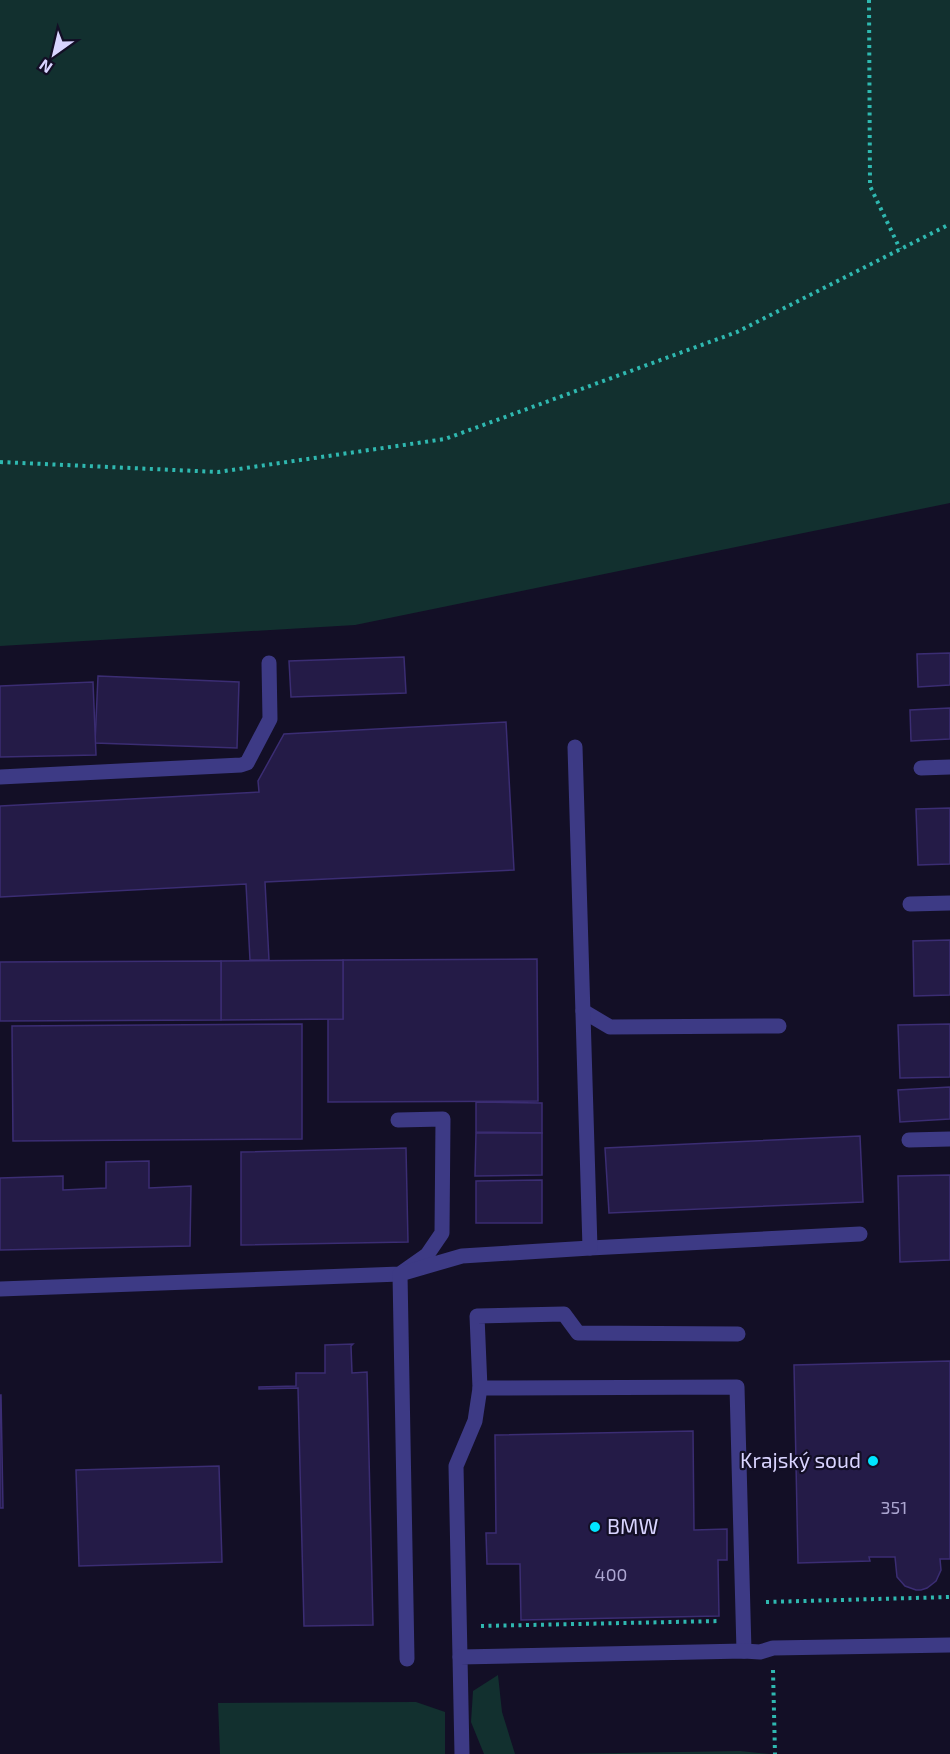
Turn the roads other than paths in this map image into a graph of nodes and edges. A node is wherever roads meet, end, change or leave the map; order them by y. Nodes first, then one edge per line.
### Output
1 (269, 663) dead end
2 (574, 747) dead end
3 (950, 767) edge
4 (921, 768) dead end
5 (0, 777) edge
6 (950, 903) edge
7 (910, 904) dead end
8 (583, 1011) junction
9 (778, 1026) dead end
10 (398, 1120) dead end
11 (950, 1139) edge
12 (909, 1140) dead end
13 (860, 1233) dead end
14 (590, 1248) junction
15 (400, 1274) junction
16 (0, 1289) edge
17 (738, 1334) dead end
18 (480, 1388) junction
19 (950, 1645) edge
20 (744, 1651) junction
21 (460, 1657) junction
22 (407, 1659) dead end
23 (462, 1754) edge

1 - 5 lane
2 - 8 lane
3 - 4 lane
6 - 7 lane
8 - 9 lane
8 - 14 lane
10 - 15 lane
11 - 12 lane
13 - 14 lane
14 - 15 lane
15 - 16 lane
15 - 22 lane
17 - 18 lane
18 - 20 lane
18 - 21 lane
19 - 20 lane
20 - 21 lane
21 - 23 lane

